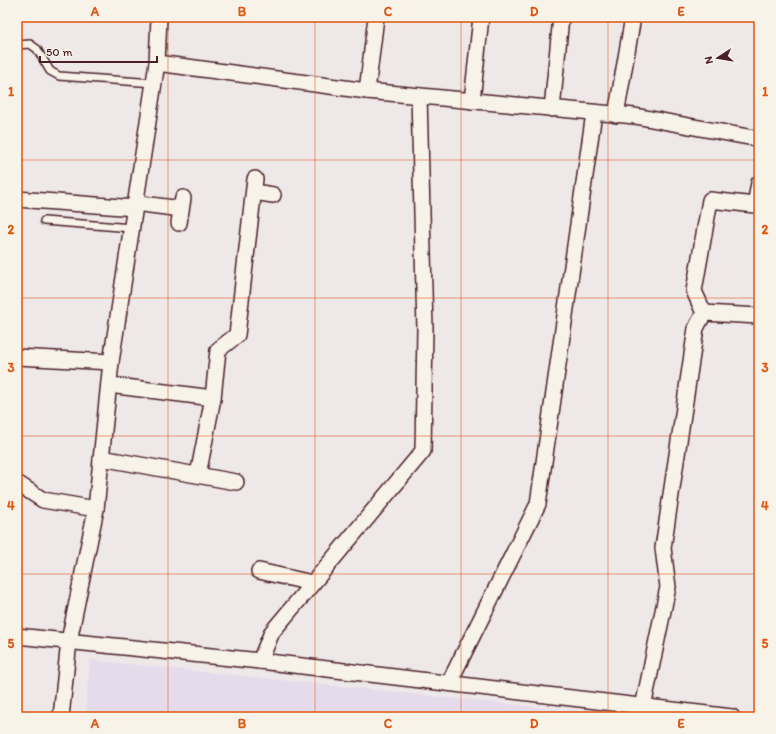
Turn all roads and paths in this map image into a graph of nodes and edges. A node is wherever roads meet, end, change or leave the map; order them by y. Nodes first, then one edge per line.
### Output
1 (159, 17) edge
2 (376, 17) edge
3 (482, 17) edge
4 (561, 17) edge
5 (633, 17) edge
6 (17, 45) edge
7 (157, 63) junction
8 (154, 83) junction
9 (367, 90) junction
10 (420, 96) junction
11 (472, 101) junction
12 (552, 109) junction
13 (594, 113) junction
14 (616, 115) junction
15 (759, 139) edge
16 (759, 183) edge
17 (273, 195) dead end
18 (17, 199) edge
19 (135, 205) junction
20 (181, 210) dead end
21 (44, 222) dead end
22 (132, 228) junction
23 (704, 313) junction
24 (759, 316) edge
25 (17, 357) edge
26 (111, 362) junction
27 (109, 385) junction
28 (213, 398) junction
29 (101, 458) junction
30 (198, 475) junction
31 (236, 482) dead end
32 (17, 483) edge
33 (96, 509) junction
34 (259, 571) dead end
35 (312, 583) junction
36 (17, 636) edge
37 (69, 641) junction
38 (260, 661) junction
39 (449, 683) junction
40 (643, 707) junction
41 (61, 717) edge
42 (732, 717) edge

1 - 7 street
2 - 9 street
3 - 11 street
4 - 12 street
5 - 14 street
6 - 8 lane
7 - 8 street
7 - 9 street
8 - 19 street
9 - 10 street
10 - 11 street
10 - 35 street
11 - 12 street
12 - 13 street
13 - 14 street
13 - 39 street
14 - 15 street
16 - 23 street
17 - 28 street
18 - 19 street
19 - 20 street
19 - 22 street
21 - 22 lane
22 - 26 street
23 - 24 street
23 - 40 street
25 - 26 street
26 - 27 street
27 - 28 street
27 - 29 street
28 - 30 street
29 - 30 street
29 - 33 street
30 - 31 street
32 - 33 street
33 - 37 street
34 - 35 street
35 - 38 street
36 - 37 street
37 - 38 street
37 - 41 street
38 - 39 street
39 - 40 street
40 - 42 street

